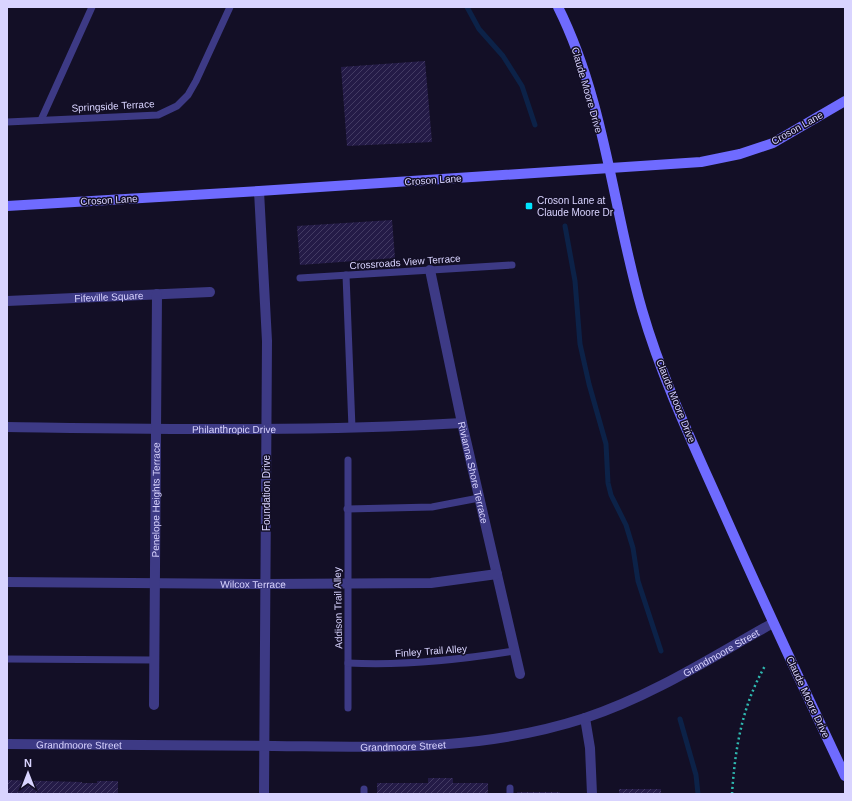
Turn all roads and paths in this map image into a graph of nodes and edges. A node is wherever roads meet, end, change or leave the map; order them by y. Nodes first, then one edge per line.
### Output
1 (92, 7) edge
2 (230, 7) edge
3 (558, 7) edge
4 (845, 101) edge
5 (41, 120) junction
6 (7, 122) edge
7 (609, 168) junction
8 (259, 192) junction
9 (7, 206) edge
10 (512, 265) dead end
11 (430, 270) junction
12 (346, 275) junction
13 (300, 278) dead end
14 (210, 292) dead end
15 (157, 294) junction
16 (7, 302) edge
17 (462, 423) junction
18 (7, 427) edge
19 (266, 428) junction
20 (352, 428) junction
21 (156, 429) junction
22 (348, 460) dead end
23 (479, 498) junction
24 (348, 508) junction
25 (497, 574) junction
26 (7, 582) edge
27 (155, 582) junction
28 (266, 584) junction
29 (347, 584) junction
30 (773, 623) junction
31 (514, 651) junction
32 (7, 658) edge
33 (154, 660) junction
34 (348, 663) junction
35 (765, 666) dead end
36 (520, 674) dead end
37 (154, 706) dead end
38 (348, 708) dead end
39 (585, 718) junction
40 (7, 744) edge
41 (265, 746) junction
42 (845, 776) edge
43 (264, 794) edge
44 (592, 794) edge
45 (732, 794) edge

1 - 5 lane
2 - 5 lane, Springside Terrace
3 - 7 street, Claude Moore Drive
4 - 7 street, Croson Lane
5 - 6 lane, Springside Terrace
7 - 8 street, Croson Lane
7 - 30 street, Claude Moore Drive
8 - 9 street, Croson Lane
8 - 19 street, Foundation Drive
10 - 11 lane, Crossroads View Terrace
11 - 12 lane, Crossroads View Terrace
11 - 17 street, Rivianna Shore Terrace
12 - 13 lane, Crossroads View Terrace
12 - 20 lane
14 - 15 street, Fifeville Square
15 - 16 street, Fifeville Square
15 - 21 street, Penelope Heights Terrace
17 - 20 street, Philanthropic Drive
17 - 23 street, Rivianna Shore Terrace
18 - 21 street, Philanthropic Drive
19 - 20 street, Philanthropic Drive
19 - 21 street, Philanthropic Drive
19 - 28 street, Foundation Drive
21 - 27 street, Penelope Heights Terrace
22 - 24 lane, Addison Trail Alley
23 - 24 lane
23 - 25 street, Rivianna Shore Terrace
24 - 29 lane, Addison Trail Alley
25 - 29 street, Wilcox Terrace
25 - 31 street, Rivianna Shore Terrace
26 - 27 street, Wilcox Terrace
27 - 28 street, Wilcox Terrace
27 - 33 street, Penelope Heights Terrace
28 - 29 street, Wilcox Terrace
28 - 41 street, Foundation Drive
29 - 34 lane, Addison Trail Alley
30 - 39 street, Grandmoore Street
30 - 42 street, Claude Moore Drive
31 - 34 lane, Finley Trail Alley
31 - 36 street, Rivianna Shore Terrace
32 - 33 lane
33 - 37 street, Penelope Heights Terrace
34 - 38 lane, Addison Trail Alley
35 - 45 path
39 - 41 street, Grandmoore Street
39 - 44 street
40 - 41 street, Grandmoore Street
41 - 43 street, Foundation Drive

